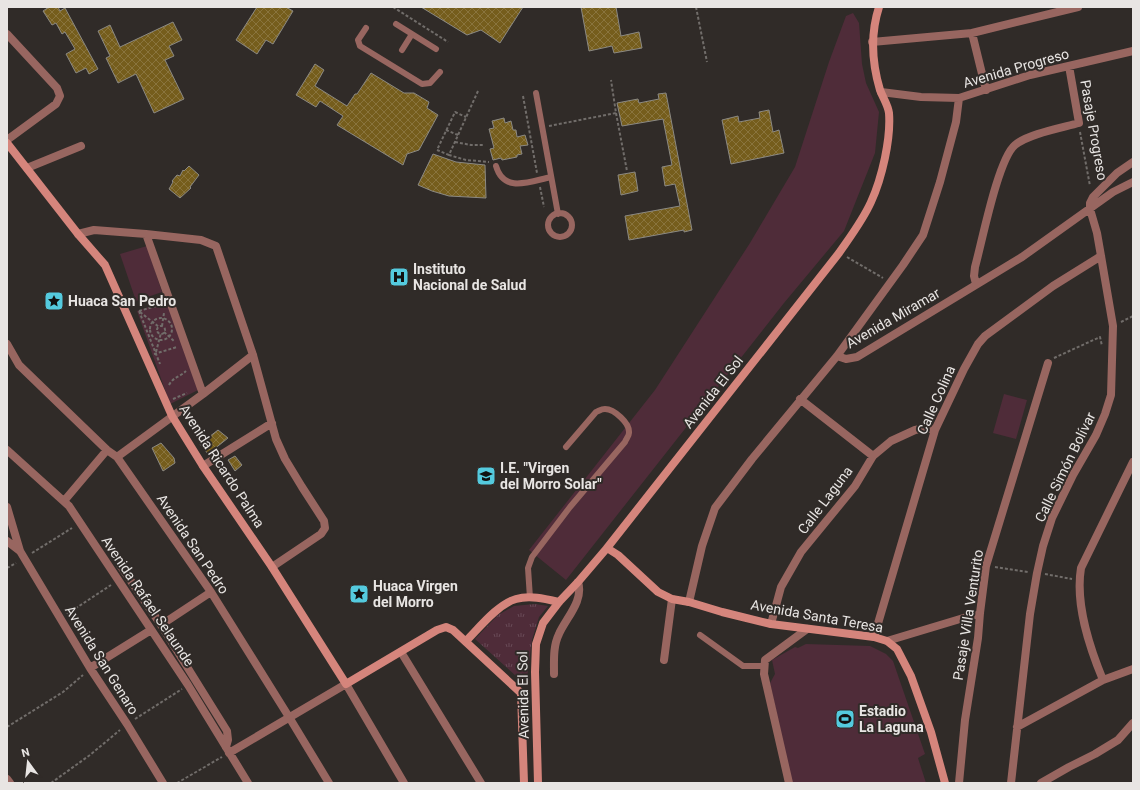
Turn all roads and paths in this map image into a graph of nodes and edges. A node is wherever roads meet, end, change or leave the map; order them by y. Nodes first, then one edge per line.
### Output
1 (394, 7) edge
2 (696, 7) edge
3 (879, 7) edge
4 (1078, 7) edge
5 (396, 24) dead end
6 (366, 28) dead end
7 (972, 33) junction
8 (7, 34) edge
9 (412, 34) junction
10 (448, 42) dead end
11 (872, 42) junction
12 (436, 49) dead end
13 (402, 50) dead end
14 (1133, 51) edge
15 (707, 62) dead end
16 (1069, 66) junction
17 (440, 72) dead end
18 (610, 80) dead end
19 (986, 90) junction
20 (478, 91) dead end
21 (881, 92) junction
22 (536, 93) dead end
23 (523, 96) dead end
24 (959, 98) junction
25 (616, 113) junction
26 (466, 117) junction
27 (1079, 123) junction
28 (542, 128) junction
29 (446, 130) junction
30 (458, 135) junction
31 (7, 140) edge
32 (455, 142) junction
33 (7, 144) edge
34 (484, 145) dead end
35 (81, 146) dead end
36 (449, 155) junction
37 (1133, 162) edge
38 (496, 166) joint
39 (27, 168) junction
40 (627, 171) dead end
41 (551, 177) junction
42 (539, 179) junction
43 (1133, 182) edge
44 (1093, 197) junction
45 (544, 207) dead end
46 (1090, 209) junction
47 (558, 214) dead end
48 (78, 234) junction
49 (146, 234) junction
50 (839, 253) junction
51 (1101, 256) junction
52 (891, 282) junction
53 (976, 284) junction
54 (166, 303) dead end
55 (139, 311) junction
56 (1133, 316) edge
57 (171, 318) dead end
58 (153, 322) junction
59 (1113, 326) junction
60 (159, 327) junction
61 (176, 332) dead end
62 (163, 333) junction
63 (170, 337) junction
64 (160, 340) junction
65 (7, 344) edge
66 (156, 353) junction
67 (253, 355) junction
68 (837, 356) junction
69 (1111, 356) junction
70 (1048, 363) joint
71 (158, 367) dead end
72 (190, 375) dead end
73 (169, 385) dead end
74 (189, 393) dead end
75 (203, 394) junction
76 (800, 399) junction
77 (171, 400) dead end
78 (172, 416) junction
79 (272, 423) junction
80 (935, 430) junction
81 (566, 447) dead end
82 (7, 450) edge
83 (107, 450) junction
84 (873, 456) junction
85 (117, 457) junction
86 (1133, 462) edge
87 (203, 466) junction
88 (64, 501) junction
89 (7, 507) edge
90 (80, 523) junction
91 (7, 541) edge
92 (608, 548) junction
93 (20, 551) junction
94 (24, 558) junction
95 (120, 564) dead end
96 (272, 567) junction
97 (117, 581) junction
98 (578, 582) junction
99 (211, 592) junction
100 (530, 598) junction
101 (672, 599) junction
102 (559, 602) junction
103 (689, 602) junction
104 (980, 613) junction
105 (61, 618) junction
106 (771, 624) junction
107 (162, 625) junction
108 (808, 629) junction
109 (150, 630) junction
110 (700, 635) dead end
111 (874, 637) junction
112 (466, 641) junction
113 (887, 641) junction
114 (401, 652) junction
115 (664, 660) dead end
116 (764, 666) junction
117 (90, 668) junction
118 (1133, 669) edge
119 (554, 674) dead end
120 (1103, 680) junction
121 (346, 684) junction
122 (188, 685) junction
123 (289, 717) junction
124 (1133, 723) edge
125 (127, 724) junction
126 (7, 727) edge
127 (1017, 727) junction
128 (228, 750) junction
129 (7, 779) edge
130 (10, 783) edge
131 (51, 783) edge
132 (163, 783) edge
133 (177, 783) edge
134 (248, 783) edge
135 (329, 783) edge
136 (404, 783) edge
137 (481, 783) edge
138 (524, 783) edge
139 (538, 783) edge
140 (789, 783) edge
141 (945, 783) edge
142 (959, 783) edge
143 (1011, 783) edge
144 (1041, 783) edge

1 - 10 path
2 - 15 path
3 - 11 street, Avenida El Sol
4 - 7 street
5 - 9 lane
6 - 17 lane
7 - 11 street
7 - 19 street
8 - 31 street
9 - 12 lane
9 - 13 lane
11 - 21 street, Avenida El Sol
14 - 16 street, Avenida Progreso
16 - 19 street, Avenida Progreso
16 - 27 street, Pasaje Progreso
18 - 25 path
19 - 24 street, Avenida Progreso
20 - 26 path
21 - 24 street, Avenida Progreso
21 - 50 street, Avenida El Sol
22 - 28 lane
23 - 42 path
24 - 52 street
25 - 28 path
25 - 40 path
26 - 29 path
26 - 30 path
27 - 44 path, Pasaje Progreso
27 - 53 street
28 - 41 lane
29 - 30 path
29 - 36 path
30 - 32 path
32 - 34 path
32 - 36 path
33 - 39 street, Avenida Ricardo Palma
35 - 39 street
36 - 38 path
37 - 44 street
38 - 42 lane
39 - 48 street, Avenida Ricardo Palma
41 - 42 lane
41 - 47 lane
42 - 45 path
43 - 46 street, Avenida Miramar
44 - 46 street
46 - 51 street, Calle Simón Bolívar
46 - 53 street, Avenida Miramar
48 - 49 street
48 - 78 street, Avenida Ricardo Palma
49 - 67 street
49 - 75 street
50 - 52 path
50 - 92 street, Avenida El Sol
51 - 59 street, Calle Simón Bolívar
51 - 80 street, Calle Colina
52 - 68 street
53 - 68 street, Avenida Miramar
54 - 55 path
55 - 58 path
55 - 66 path
56 - 59 path
57 - 61 path
58 - 60 path
58 - 63 path
58 - 64 path
59 - 69 street, Calle Simón Bolívar
60 - 62 path
60 - 62 path
62 - 63 path
62 - 64 path
63 - 64 path
63 - 66 path
64 - 66 path
65 - 83 street, Avenida San Pedro
66 - 71 path
67 - 75 street
67 - 79 street
68 - 76 street, Avenida Miramar
69 - 70 path
69 - 127 street, Calle Simón Bolívar
70 - 104 street, Pasaje Villa Venturito
72 - 73 path
74 - 77 path
75 - 78 street
76 - 84 street
76 - 103 street, Avenida Miramar
78 - 85 street
78 - 87 street, Avenida Ricardo Palma
79 - 87 street
79 - 96 street
80 - 84 street, Calle Laguna
80 - 111 street, Calle Colina
81 - 100 lane
82 - 88 street, Avenida Rafael Selaunde
83 - 85 street, Avenida San Pedro
83 - 88 street
84 - 106 street, Calle Laguna
85 - 99 street, Avenida San Pedro
86 - 120 street
87 - 96 street, Avenida Ricardo Palma
88 - 90 street, Avenida Rafael Selaunde
89 - 93 street
90 - 94 path
90 - 97 street, Avenida Rafael Selaunde
91 - 93 street
92 - 98 street, Avenida El Sol
92 - 101 street, Avenida Santa Teresa
93 - 94 street, Avenida San Genaro
94 - 105 street, Avenida San Genaro
95 - 107 street
96 - 121 street, Avenida Ricardo Palma
97 - 105 path
97 - 109 street, Avenida Rafael Selaunde
98 - 102 street, Avenida El Sol
98 - 119 street
99 - 107 street
99 - 123 street, Avenida San Pedro
100 - 102 street
100 - 112 street
101 - 103 street, Avenida Santa Teresa
101 - 115 street
102 - 139 street, Avenida El Sol
103 - 106 street, Avenida Santa Teresa
104 - 113 street
104 - 142 street, Pasaje Villa Venturito
105 - 117 street, Avenida San Genaro
106 - 108 street, Avenida Santa Teresa
107 - 128 street
108 - 111 street, Avenida Santa Teresa
108 - 116 street
109 - 117 street
109 - 122 street, Avenida Rafael Selaunde
110 - 116 lane
111 - 113 street, Avenida Santa Teresa
112 - 114 street
112 - 138 street
113 - 141 street, Avenida Santa Teresa
114 - 121 street
114 - 137 street
116 - 140 street
117 - 125 street, Avenida San Genaro
117 - 126 path
118 - 120 street
120 - 127 street
121 - 123 street
121 - 136 street, Avenida Ricardo Palma
122 - 125 path
122 - 128 street, Avenida Rafael Selaunde
123 - 128 street
123 - 135 street, Avenida San Pedro
124 - 144 street
125 - 131 path
125 - 132 street, Avenida San Genaro
127 - 143 street, Calle Simón Bolívar
128 - 133 path
128 - 134 street, Avenida Rafael Selaunde
129 - 130 street

